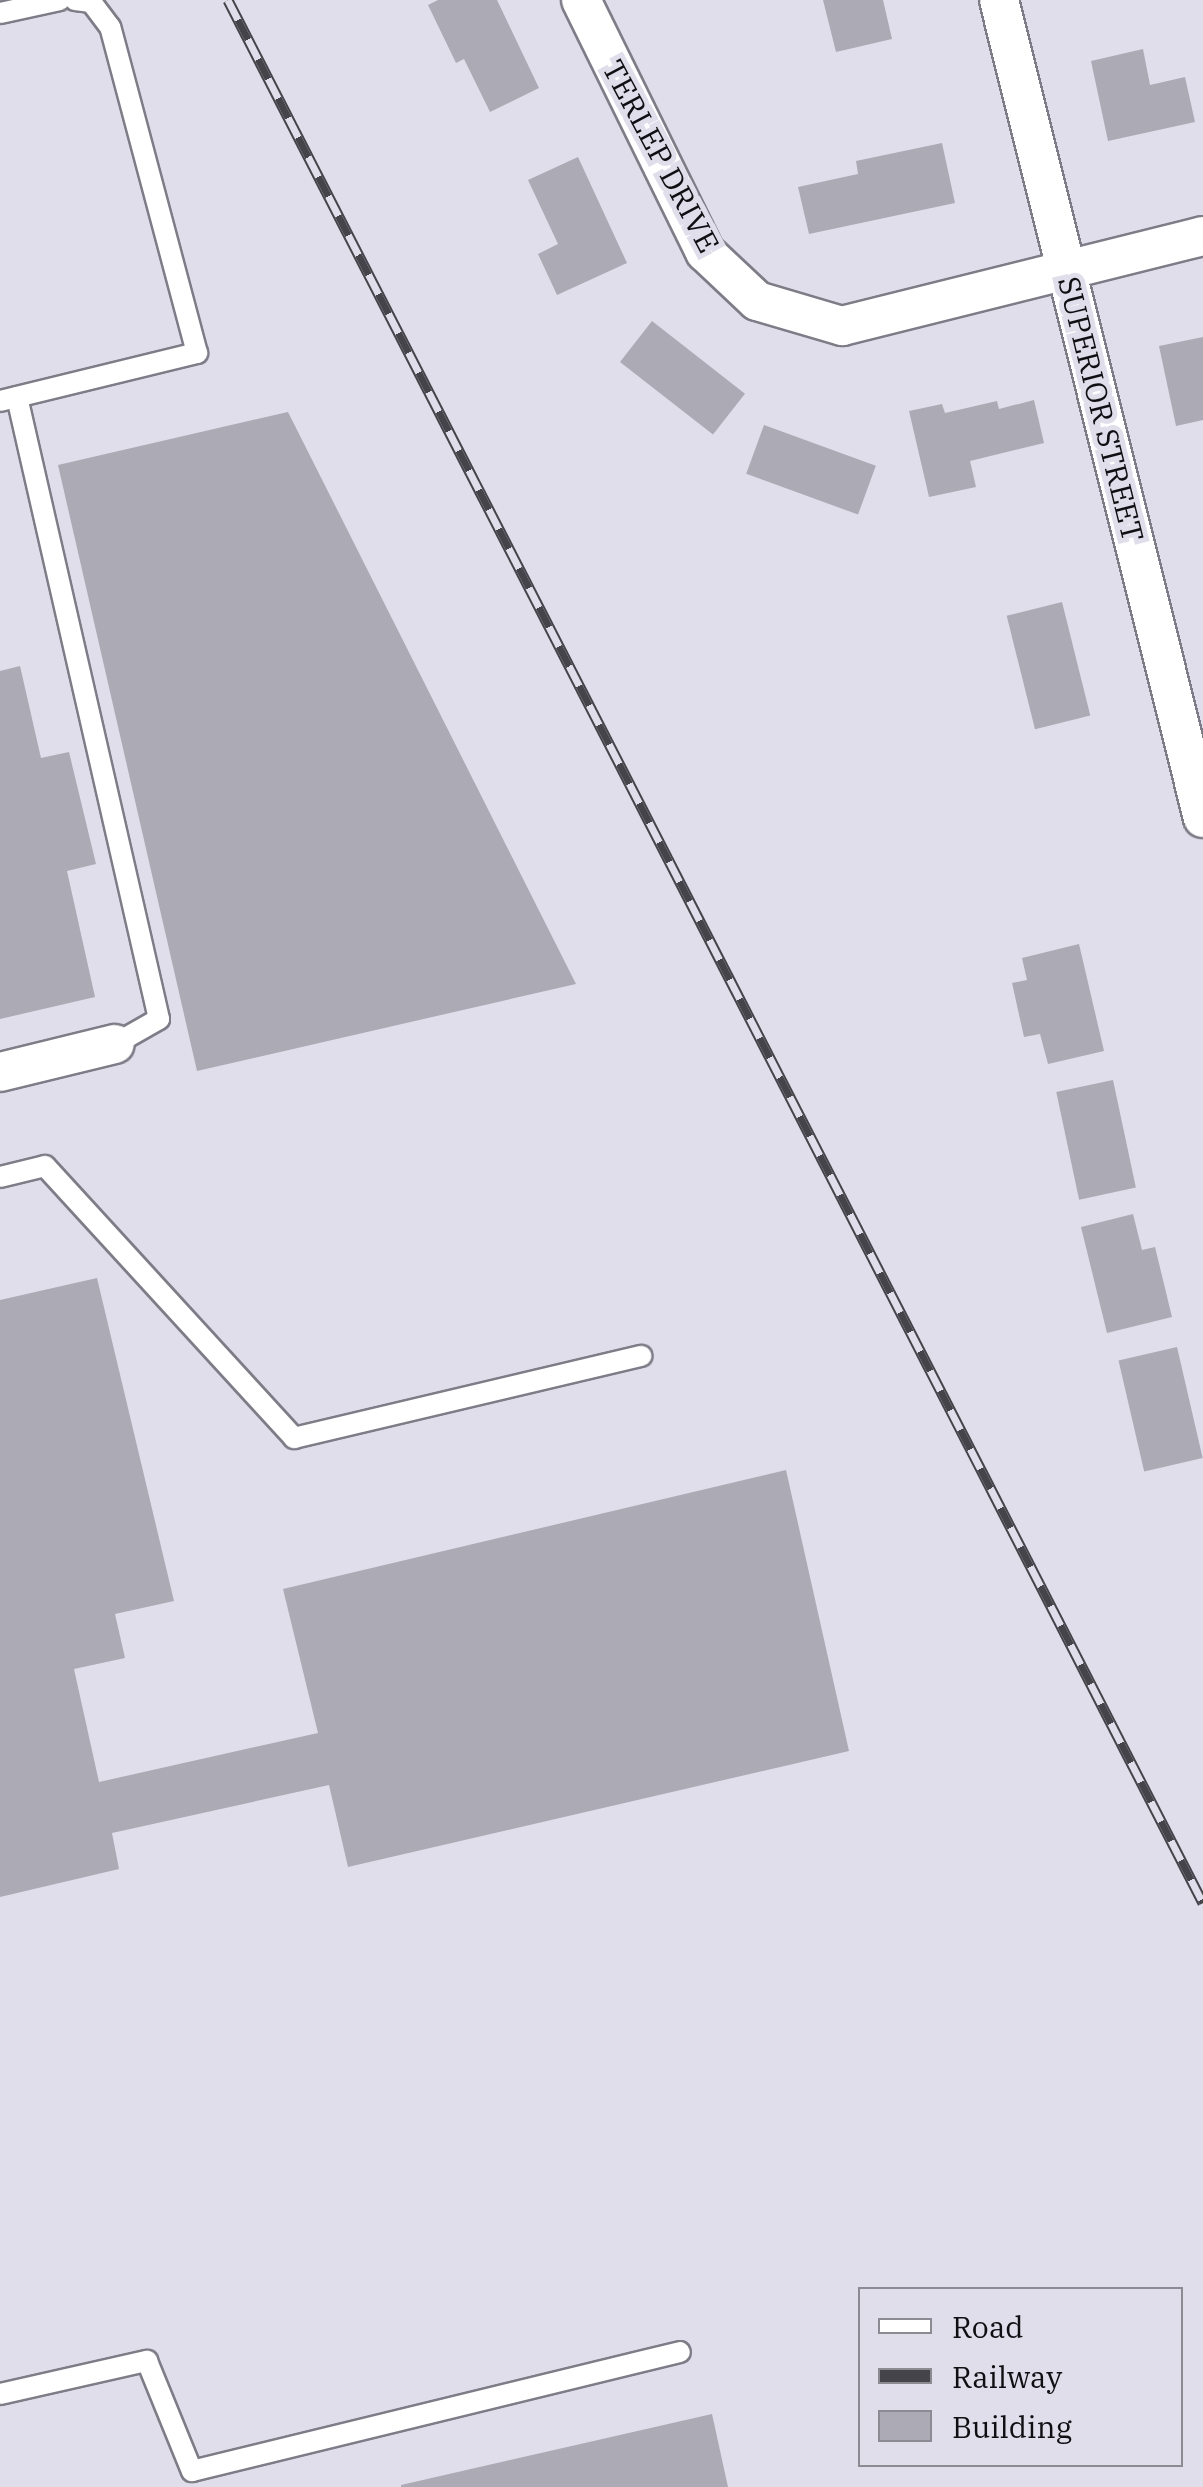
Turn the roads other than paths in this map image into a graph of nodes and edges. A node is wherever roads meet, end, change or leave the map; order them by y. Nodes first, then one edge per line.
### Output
1 (60, 0) edge
2 (75, 0) edge
3 (582, 0) edge
4 (999, 0) edge
5 (0, 13) edge
6 (1203, 236) edge
7 (1066, 270) junction
8 (9, 399) edge
9 (1198, 777) edge
10 (1203, 818) edge
11 (115, 1044) joint
12 (0, 1072) edge
13 (0, 1176) edge
14 (641, 1356) dead end
15 (680, 2352) dead end
16 (0, 2394) edge

1 - 5 lane
2 - 8 lane
3 - 7 street, TERLEP DRIVE
4 - 7 street, SUPERIOR STREET
6 - 7 street
7 - 9 street, SUPERIOR STREET
8 - 11 lane
9 - 10 street, SUPERIOR STREET
11 - 12 street
13 - 14 lane
15 - 16 lane

